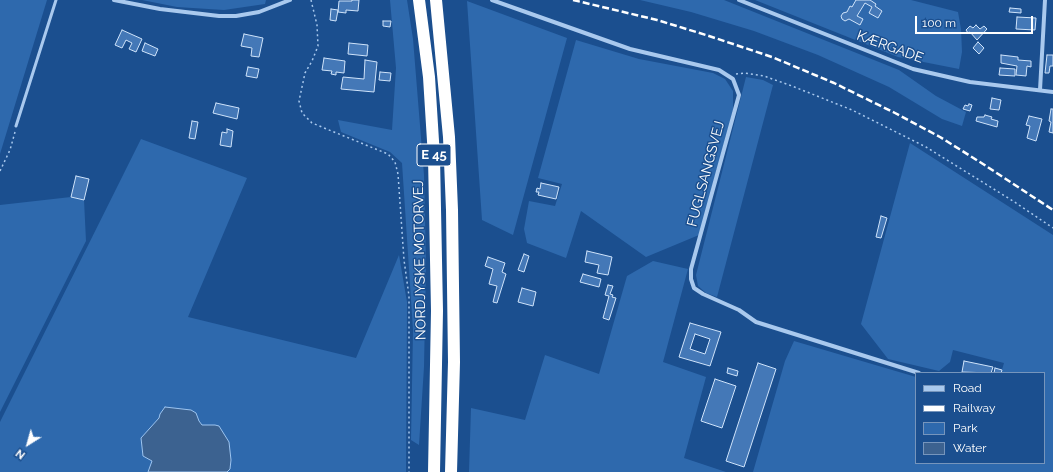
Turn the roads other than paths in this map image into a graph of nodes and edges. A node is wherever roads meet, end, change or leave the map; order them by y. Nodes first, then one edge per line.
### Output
1 (56, 0) edge
2 (114, 0) edge
3 (290, 0) edge
4 (419, 0) edge
5 (436, 0) edge
6 (492, 0) edge
7 (739, 0) edge
8 (1045, 0) edge
9 (1040, 90) junction
10 (1053, 92) edge
11 (16, 126) road end
12 (437, 311) junction
13 (915, 372) edge
14 (428, 472) edge
15 (434, 472) edge
16 (451, 472) edge

1 - 11 lane
2 - 3 street
4 - 12 highway, NORDJYSKE MOTORVEJ / E 45
5 - 16 highway, E 45
6 - 13 street, FUGLSANGSVEJ
7 - 9 street, KÆRGADE
8 - 9 street
9 - 10 street, KÆRGADE
12 - 14 highway
12 - 15 highway, NORDJYSKE MOTORVEJ / E 45

